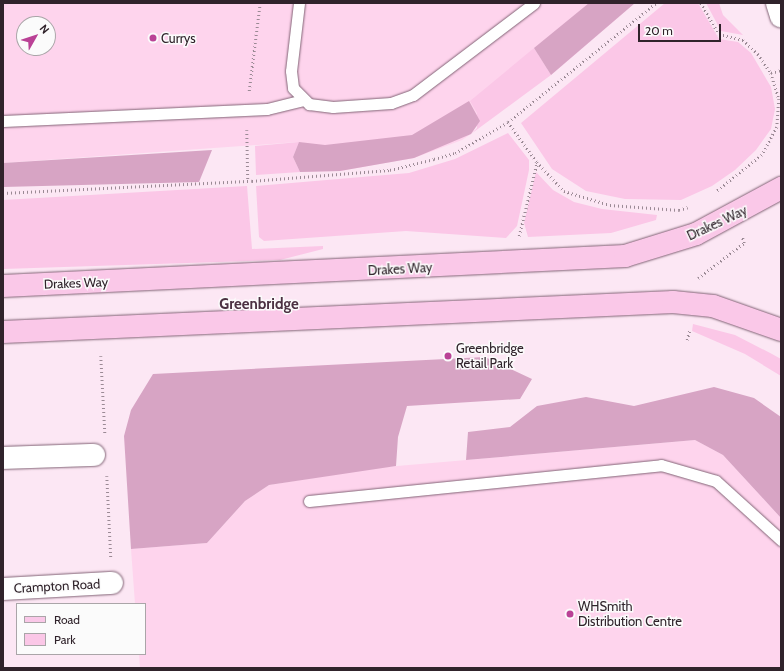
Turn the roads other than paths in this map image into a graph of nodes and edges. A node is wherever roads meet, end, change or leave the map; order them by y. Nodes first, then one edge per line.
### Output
1 (299, 3) edge
2 (534, 3) edge
3 (777, 3) edge
4 (781, 16) edge
5 (303, 100) junction
6 (3, 121) edge
7 (781, 188) edge
8 (3, 286) edge
9 (781, 330) edge
10 (3, 332) edge
11 (94, 455) dead end
12 (3, 458) edge
13 (309, 501) dead end
14 (781, 540) edge
15 (112, 583) dead end
16 (3, 589) edge

1 - 5 lane
2 - 5 lane
3 - 4 street
5 - 6 lane
7 - 8 main road, Drakes Way
9 - 10 main road
11 - 12 street
13 - 14 lane
15 - 16 street, Crampton Road

